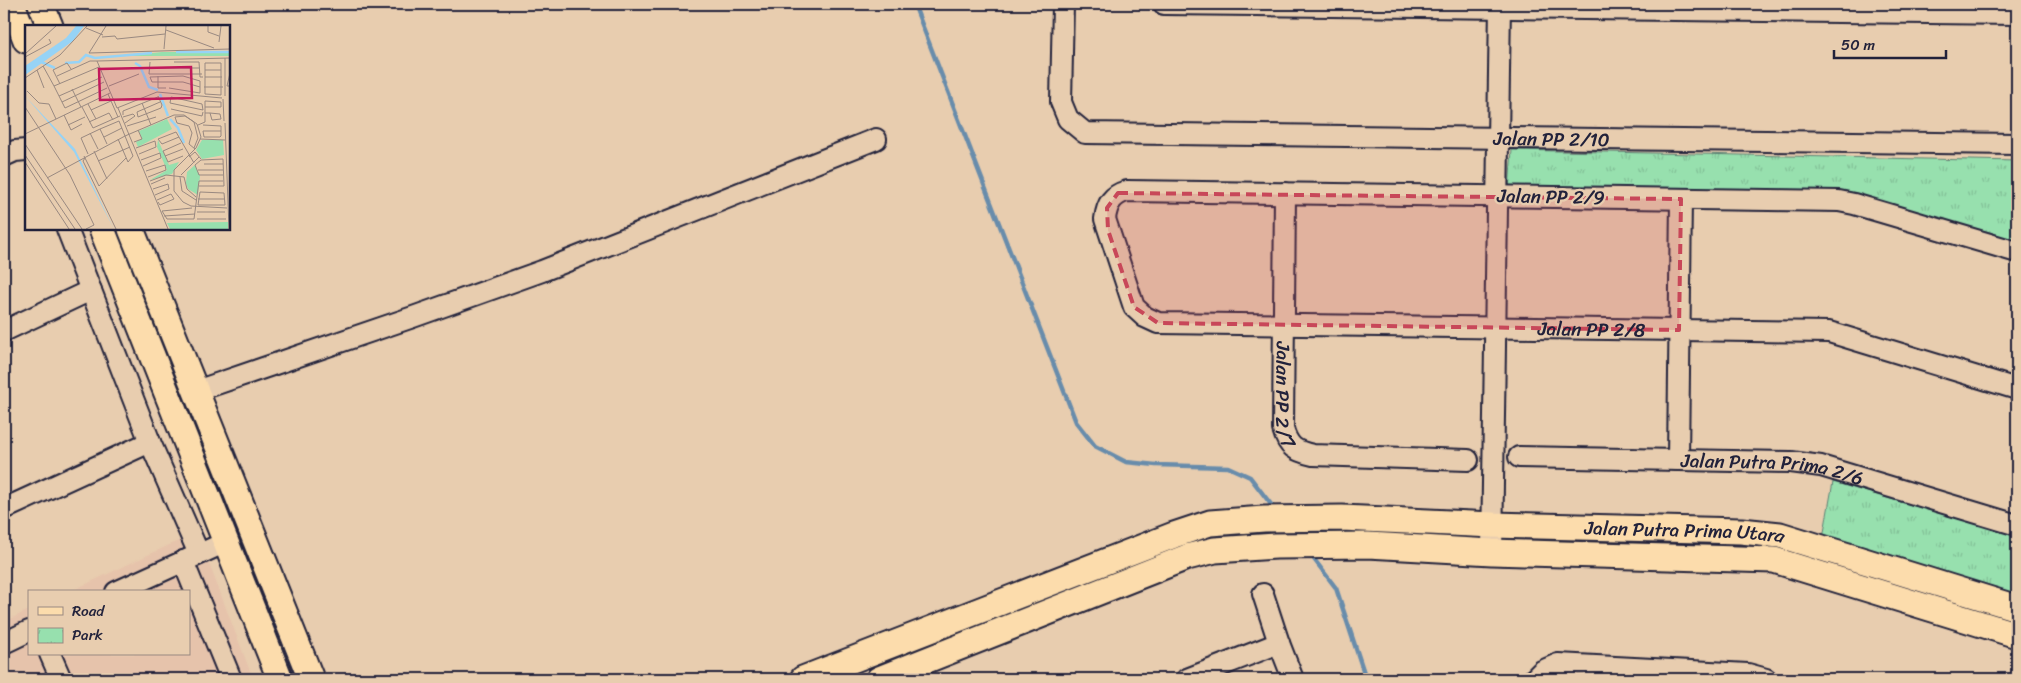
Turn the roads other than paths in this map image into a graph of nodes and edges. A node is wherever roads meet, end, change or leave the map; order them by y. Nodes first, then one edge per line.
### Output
1 (12, 4) edge
2 (40, 4) edge
3 (1063, 4) edge
4 (1164, 4) edge
5 (1500, 6) edge
6 (2017, 14) edge
7 (50, 25) edge
8 (25, 37) edge
9 (1498, 138) junction
10 (876, 139) dead end
11 (2017, 144) edge
12 (25, 150) edge
13 (4, 156) edge
14 (1285, 193) junction
15 (1498, 195) junction
16 (1681, 198) junction
17 (67, 230) edge
18 (102, 230) edge
19 (131, 230) edge
20 (2017, 252) edge
21 (91, 290) junction
22 (1158, 322) joint
23 (1285, 324) junction
24 (1496, 328) junction
25 (1679, 330) junction
26 (4, 331) edge
27 (2017, 389) edge
28 (196, 391) junction
29 (150, 442) junction
30 (1519, 457) dead end
31 (1468, 460) dead end
32 (1678, 460) junction
33 (4, 509) edge
34 (1493, 525) junction
35 (2017, 525) edge
36 (226, 542) junction
37 (1492, 552) junction
38 (191, 558) junction
39 (120, 590) edge
40 (1263, 594) dead end
41 (2017, 608) edge
42 (28, 632) edge
43 (2017, 635) edge
44 (4, 643) edge
45 (1279, 644) junction
46 (51, 656) edge
47 (61, 679) edge
48 (231, 679) edge
49 (280, 679) edge
50 (311, 679) edge
51 (803, 679) edge
52 (879, 679) edge
53 (1187, 679) edge
54 (1293, 679) edge
55 (1534, 679) edge
56 (1766, 679) edge

1 - 8 main road
2 - 7 main road
3 - 9 street, Jalan PP 2/10
4 - 5 street
5 - 6 street
5 - 9 street
9 - 11 street, Jalan PP 2/10
9 - 15 street
10 - 28 street
12 - 13 street
14 - 15 street, Jalan PP 2/9
14 - 22 street, Jalan PP 2/9
14 - 23 street, Jalan PP 2/7
15 - 16 street, Jalan PP 2/9
15 - 24 street
16 - 20 street, Jalan PP 2/9
16 - 25 street
17 - 21 street
18 - 36 main road
19 - 28 main road
21 - 26 street
21 - 29 street
22 - 23 street, Jalan PP 2/8
23 - 24 street, Jalan PP 2/8
23 - 31 street, Jalan PP 2/7
24 - 25 street, Jalan PP 2/8
24 - 34 street
25 - 27 street, Jalan PP 2/8
25 - 32 street
28 - 50 main road
29 - 33 street
29 - 38 street
30 - 32 street, Jalan Putra Prima 2/6
32 - 35 street, Jalan Putra Prima 2/6
34 - 37 street
34 - 41 main road, Jalan Putra Prima Utara
34 - 51 main road, Jalan Putra Prima Utara
36 - 38 street
36 - 49 main road
37 - 43 main road, Jalan Putra Prima Utara
37 - 52 main road, Jalan Putra Prima Utara
38 - 39 street
38 - 48 street
40 - 45 street
42 - 44 street
45 - 53 street
45 - 54 street
46 - 47 street
55 - 56 street

